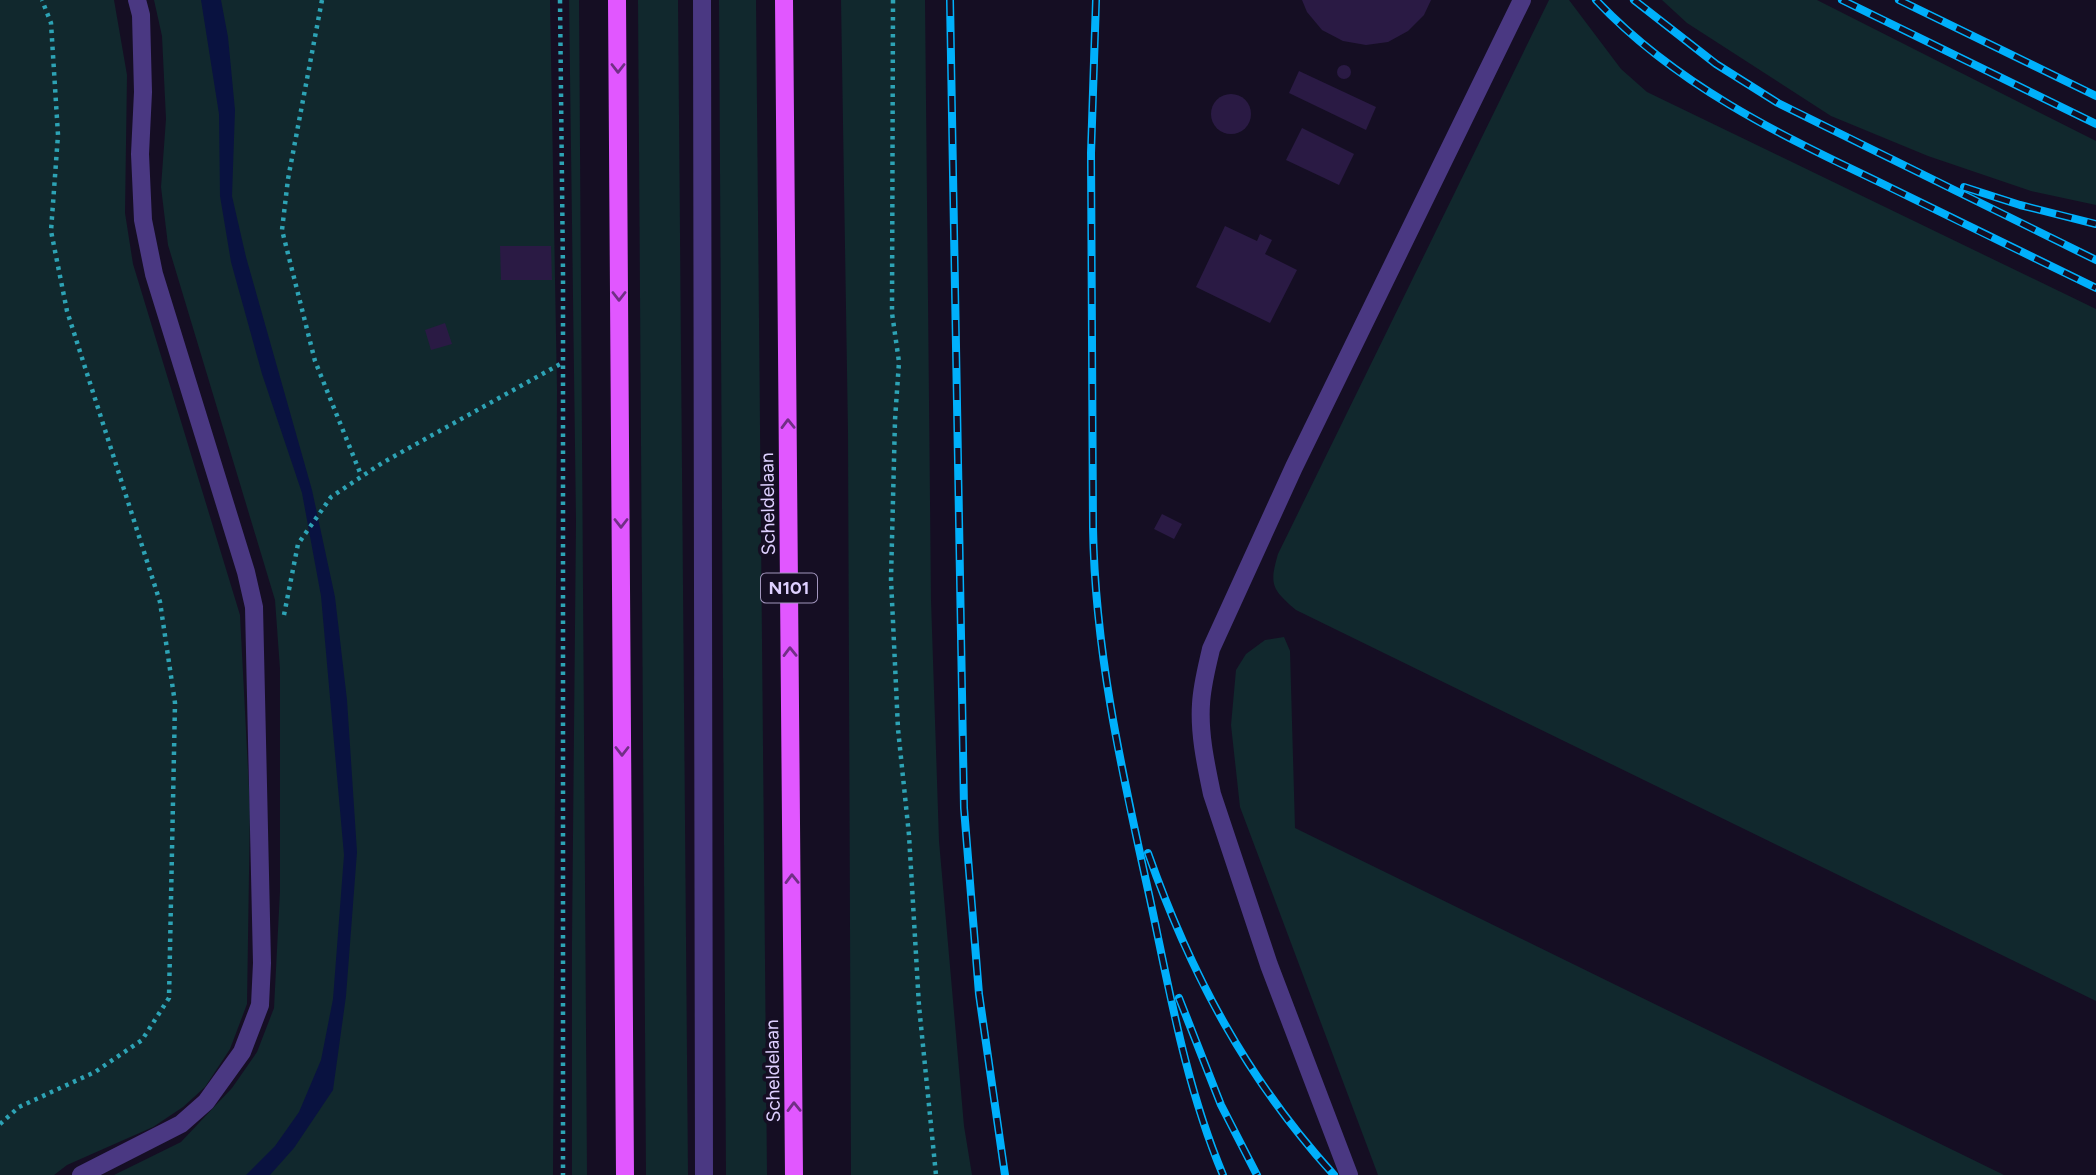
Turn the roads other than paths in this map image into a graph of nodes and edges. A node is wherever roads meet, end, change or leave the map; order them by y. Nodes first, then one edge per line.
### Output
1 (137, 0) edge
2 (617, 0) edge
3 (702, 0) edge
4 (784, 0) edge
5 (1522, 0) edge
6 (81, 1175) edge
7 (625, 1175) edge
8 (704, 1175) edge
9 (794, 1175) edge
10 (1349, 1175) edge

1 - 6 lane
2 -> 7 main road
3 - 8 lane
9 -> 4 main road, Scheldelaan / N101
5 - 10 lane

